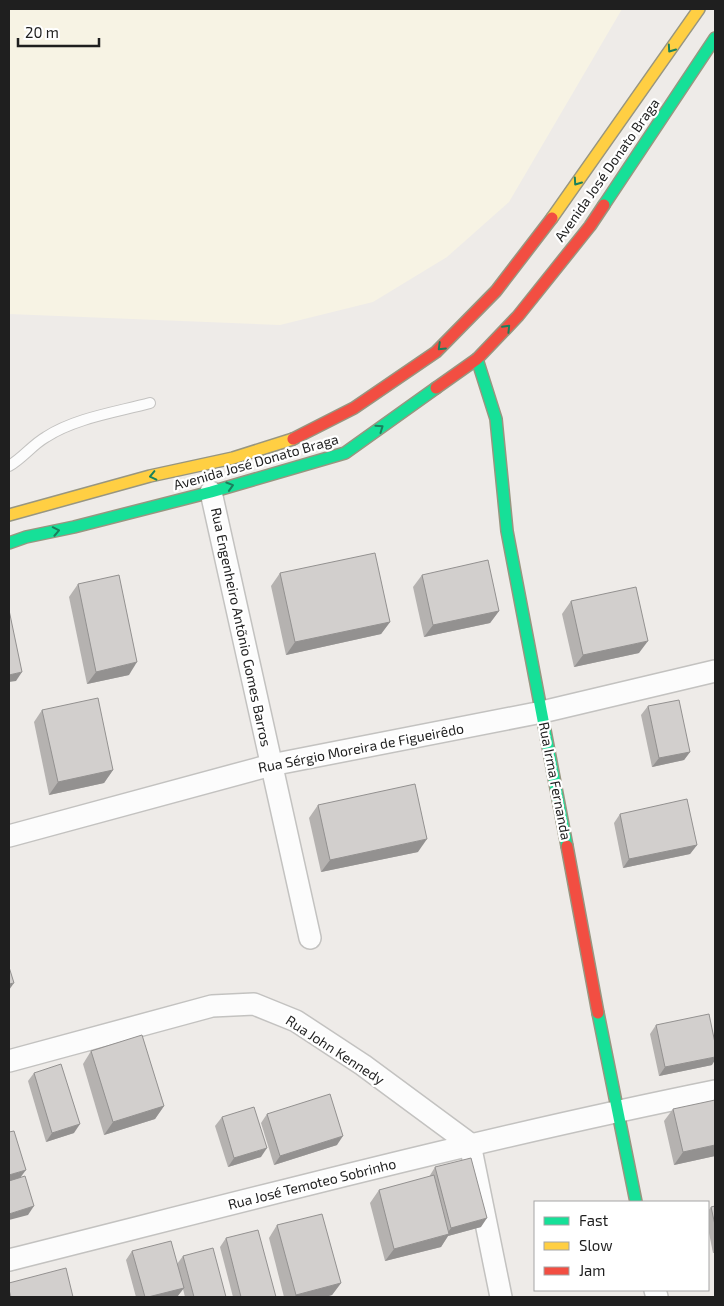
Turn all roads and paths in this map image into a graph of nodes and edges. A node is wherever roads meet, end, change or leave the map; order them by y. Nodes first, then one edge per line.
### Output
1 (699, 9) edge
2 (715, 38) edge
3 (476, 359) junction
4 (150, 403) dead end
5 (9, 466) edge
6 (211, 492) junction
7 (15, 521) edge
8 (9, 543) edge
9 (715, 670) edge
10 (542, 712) junction
11 (271, 765) junction
12 (9, 835) edge
13 (310, 938) dead end
14 (9, 1061) edge
15 (715, 1091) edge
16 (617, 1111) junction
17 (470, 1144) junction
18 (636, 1201) edge
19 (9, 1260) edge
20 (501, 1297) edge

1 -> 7 main road, Avenida José Donato Braga
3 -> 2 main road, Avenida José Donato Braga
6 -> 3 main road, Avenida José Donato Braga
3 - 10 main road, Rua Irma Fernanda
4 - 5 lane
7 -> 6 main road, Avenida José Donato Braga
6 - 11 street, Rua Engenheiro Antõnio Gomes Barros
7 - 8 main road, Avenida José Donato Braga
9 - 10 street, Rua Sérgio Moreira de Figueirêdo
10 - 11 street, Rua Sérgio Moreira de Figueirêdo
10 - 16 main road, Rua Irma Fernanda
11 - 12 street, Rua Sérgio Moreira de Figueirêdo
11 - 13 street, Rua Engenheiro Antõnio Gomes Barros
14 - 17 street, Rua John Kennedy
15 - 16 street, Rua José Temoteo Sobrinho
16 - 17 street, Rua José Temoteo Sobrinho
16 - 18 main road, Rua Irma Fernanda
17 - 19 street, Rua José Temoteo Sobrinho
17 - 20 street

